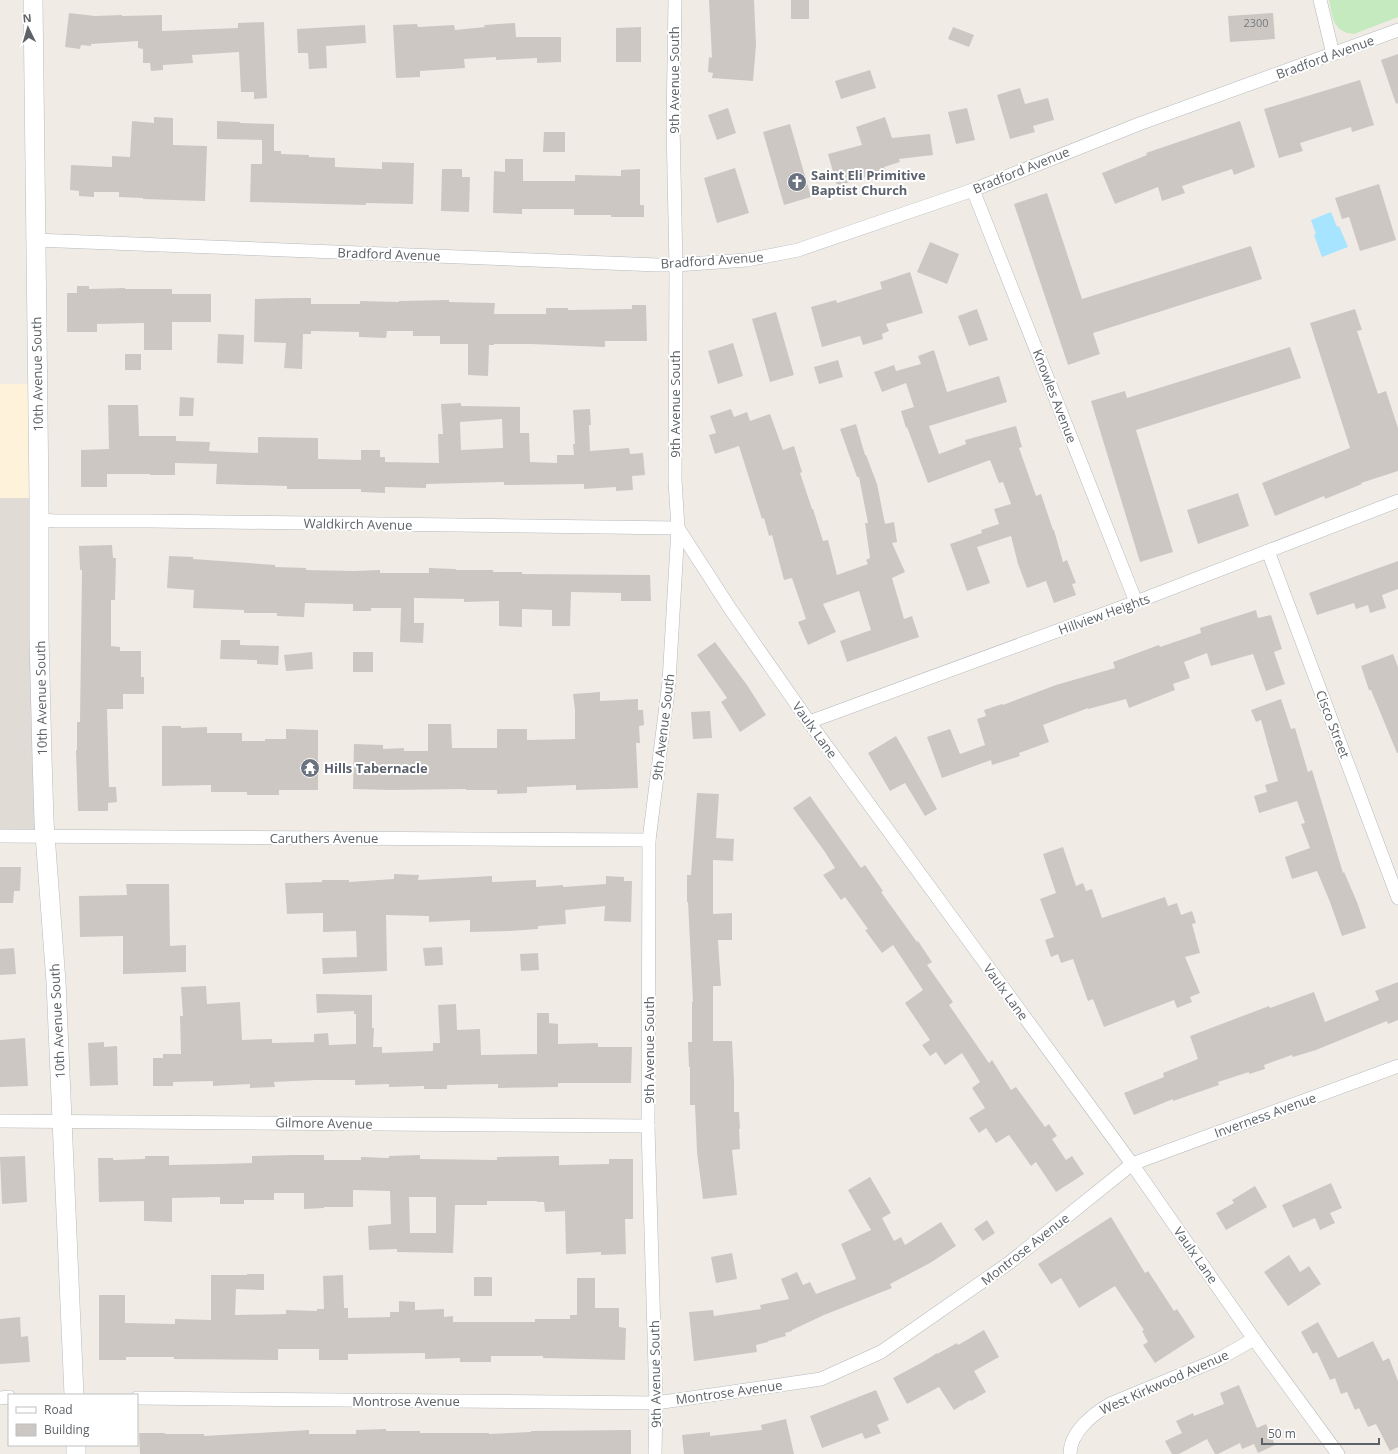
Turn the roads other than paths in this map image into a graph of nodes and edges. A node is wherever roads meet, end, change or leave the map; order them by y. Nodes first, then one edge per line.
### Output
1 (33, 0) edge
2 (675, 0) edge
3 (1320, 0) edge
4 (1398, 30) edge
5 (1333, 54) junction
6 (973, 190) junction
7 (35, 240) junction
8 (676, 265) junction
9 (1398, 501) edge
10 (39, 520) junction
11 (678, 528) junction
12 (1268, 551) junction
13 (1136, 602) junction
14 (809, 722) junction
15 (0, 836) edge
16 (46, 836) junction
17 (649, 840) junction
18 (1398, 898) edge
19 (1398, 1066) edge
20 (0, 1121) edge
21 (62, 1121) junction
22 (648, 1126) junction
23 (1132, 1164) junction
24 (1254, 1339) junction
25 (74, 1394) edge
26 (138, 1398) edge
27 (656, 1403) junction
28 (655, 1454) edge
29 (1070, 1454) edge
30 (1338, 1454) edge

1 - 7 street, 10th Avenue South
2 - 8 street, 9th Avenue South
3 - 5 street
4 - 5 street, Bradford Avenue
5 - 6 street, Bradford Avenue
6 - 8 street, Bradford Avenue
6 - 13 street, Knowles Avenue
7 - 8 street, Bradford Avenue
7 - 10 street, 10th Avenue South
8 - 11 street, 9th Avenue South
9 - 12 street, Hillview Heights
10 - 11 street, Waldkirch Avenue
10 - 16 street, 10th Avenue South
11 - 14 street, Vaulx Lane
11 - 17 street, 9th Avenue South
12 - 13 street, Hillview Heights
12 - 18 street, Cisco Street
13 - 14 street, Hillview Heights
14 - 23 street, Vaulx Lane
15 - 16 street, Caruthers Avenue
16 - 17 street, Caruthers Avenue
16 - 21 street, 10th Avenue South
17 - 22 street, 9th Avenue South
19 - 23 street, Inverness Avenue
20 - 21 street, Gilmore Avenue
21 - 22 street, Gilmore Avenue
21 - 25 street, 10th Avenue South
22 - 27 street, 9th Avenue South
23 - 24 street, Vaulx Lane
23 - 27 street, Montrose Avenue
24 - 29 street, West Kirkwood Avenue
24 - 30 street, Vaulx Lane
26 - 27 street, Montrose Avenue
27 - 28 street, 9th Avenue South

